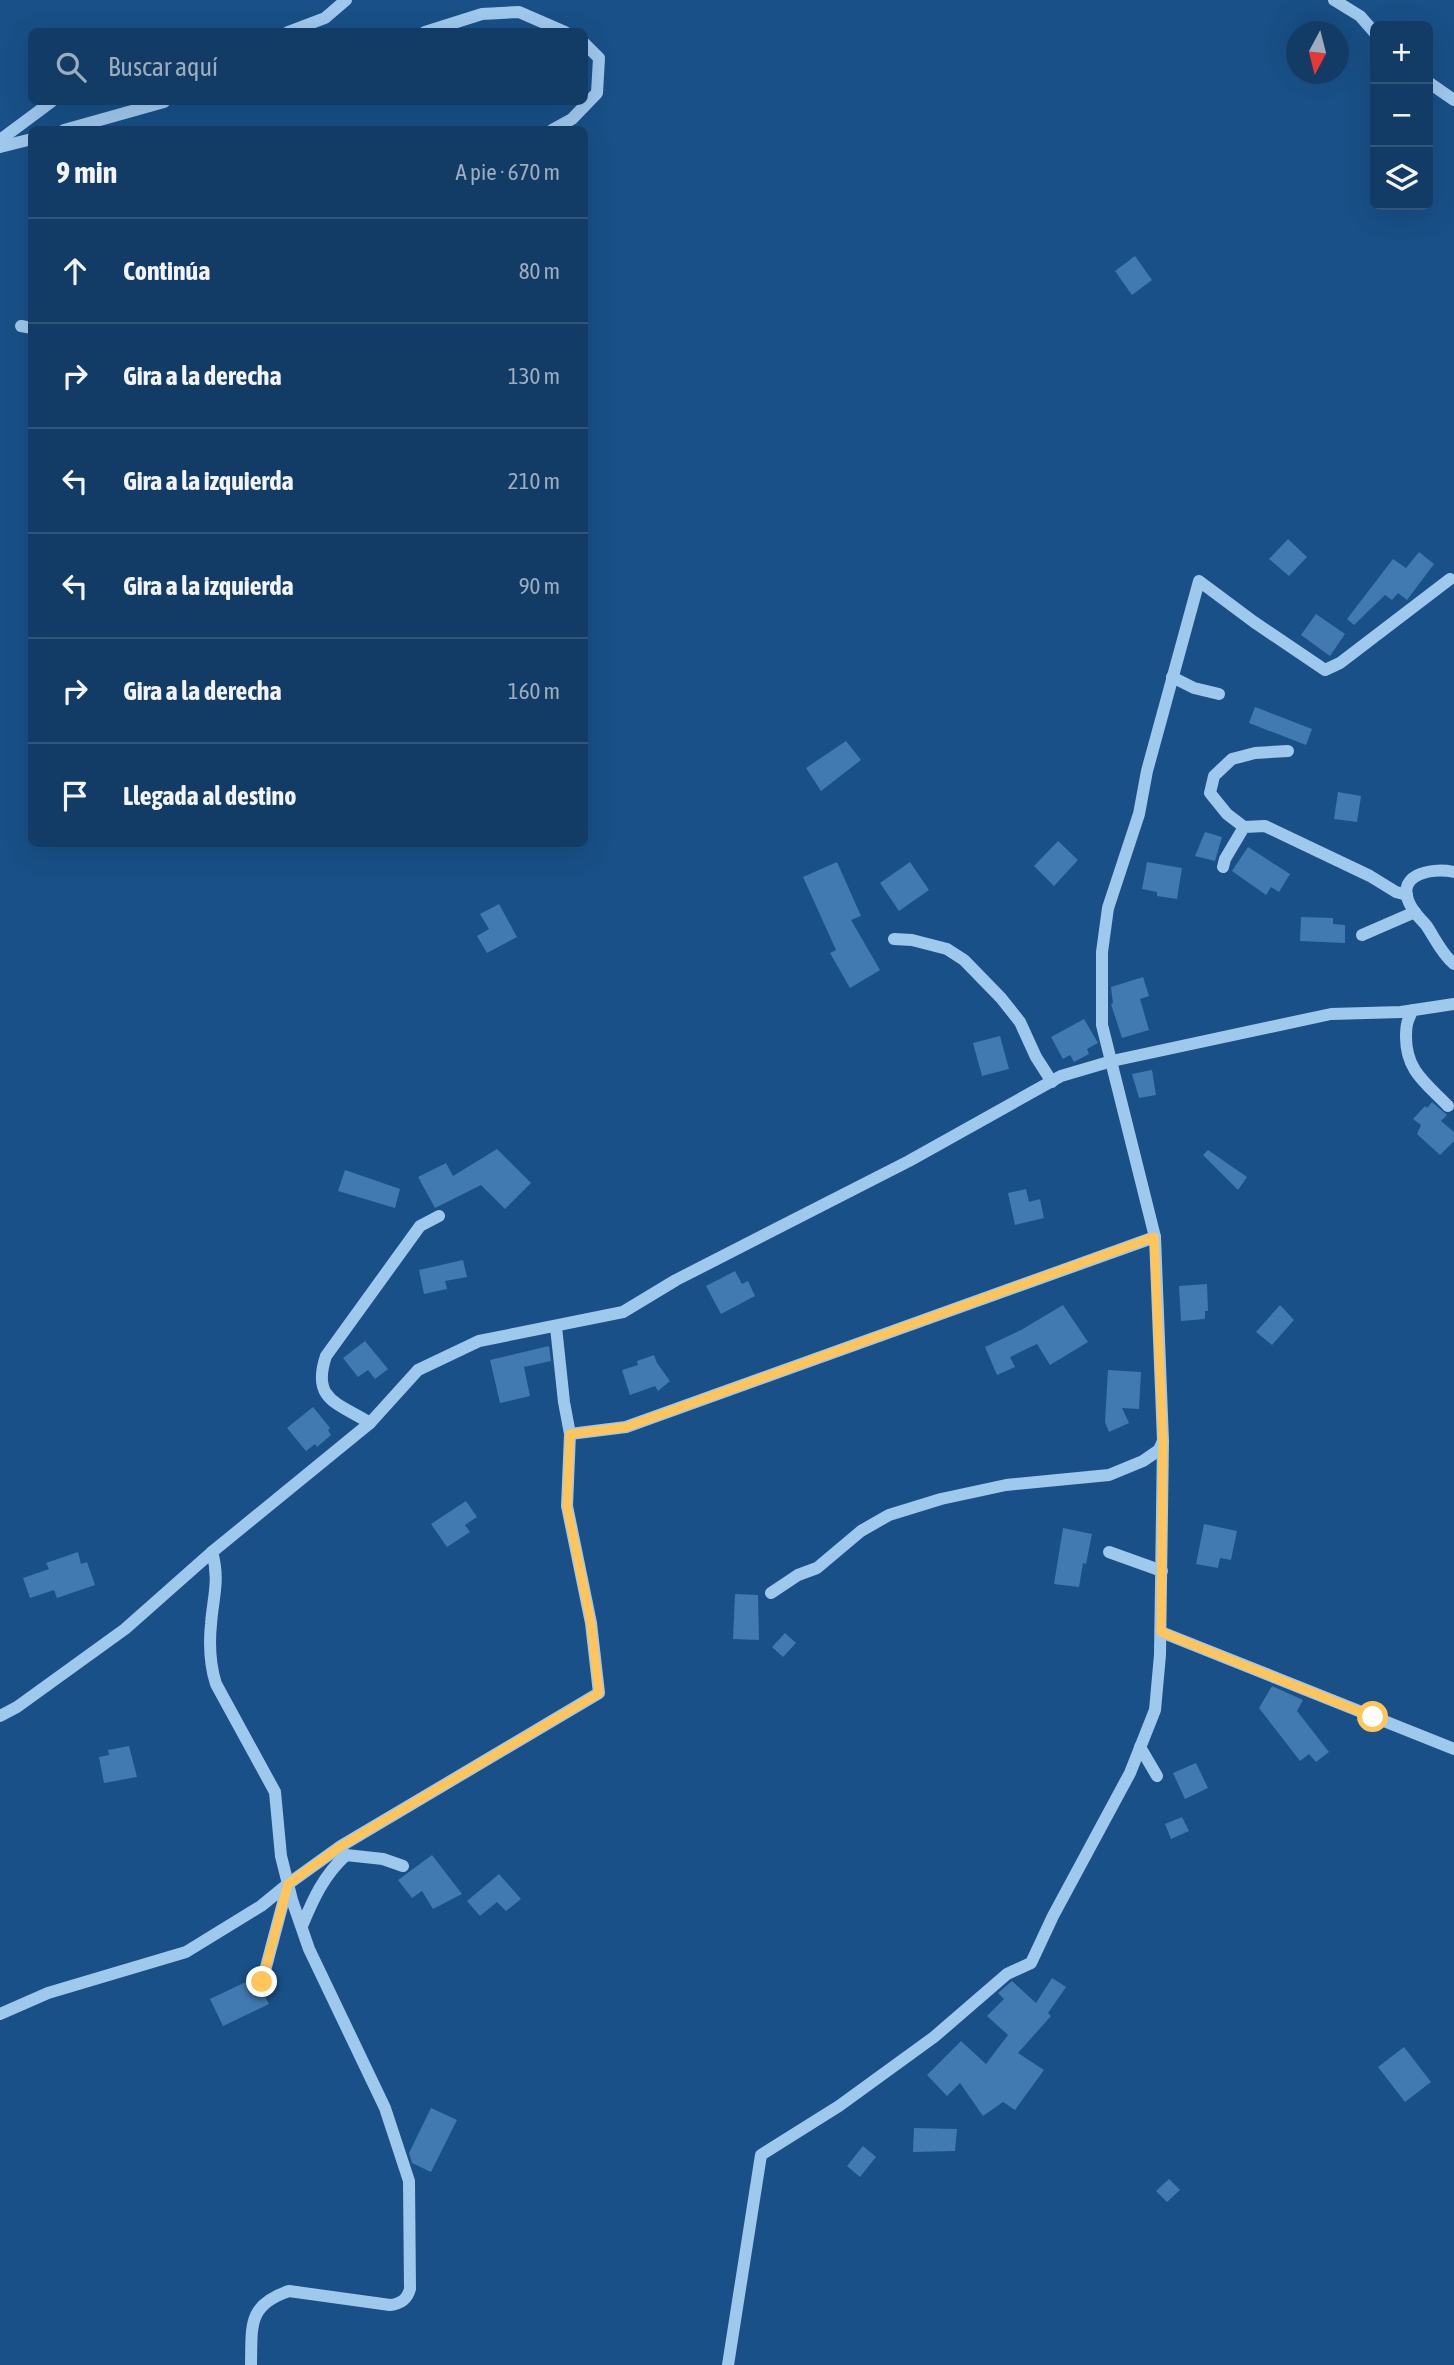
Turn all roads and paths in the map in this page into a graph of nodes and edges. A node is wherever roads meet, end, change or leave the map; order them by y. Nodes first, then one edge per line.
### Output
1 (346, 0) edge
2 (1334, 0) edge
3 (1370, 27) edge
4 (299, 28) edge
5 (438, 28) edge
6 (556, 28) edge
7 (588, 47) edge
8 (1431, 84) edge
9 (1454, 100) edge
10 (588, 102) edge
11 (47, 105) edge
12 (153, 105) edge
13 (585, 105) edge
14 (78, 126) edge
15 (559, 126) edge
16 (0, 140) edge
17 (28, 140) edge
18 (0, 147) edge
19 (1450, 579) dead end
20 (1172, 677) junction
21 (1219, 694) dead end
22 (1288, 751) dead end
23 (1244, 827) junction
24 (1223, 867) dead end
25 (1454, 872) edge
26 (1407, 895) junction
27 (1415, 912) junction
28 (1362, 934) dead end
29 (894, 939) dead end
30 (1454, 964) edge
31 (1454, 1004) edge
32 (1413, 1010) junction
33 (1112, 1062) junction
34 (1052, 1082) junction
35 (1448, 1106) dead end
36 (439, 1216) dead end
37 (1154, 1237) junction
38 (556, 1327) junction
39 (370, 1423) junction
40 (570, 1434) junction
41 (1163, 1441) junction
42 (212, 1552) junction
43 (1108, 1552) dead end
44 (1161, 1570) junction
45 (771, 1593) dead end
46 (1161, 1632) junction
47 (0, 1716) edge
48 (1140, 1747) junction
49 (1454, 1749) edge
50 (1157, 1776) dead end
51 (402, 1866) dead end
52 (288, 1884) junction
53 (302, 1926) junction
54 (262, 1982) dead end
55 (0, 2014) edge
56 (251, 2365) edge
57 (728, 2365) edge

1 - 4 street
2 - 3 street
5 - 6 street
7 - 10 street
8 - 9 street
11 - 16 street
12 - 14 street
13 - 15 street
17 - 18 street
19 - 20 street
20 - 21 street
20 - 33 street
22 - 23 street
23 - 24 street
23 - 26 street
25 - 26 street
26 - 27 street
27 - 28 street
27 - 30 street
29 - 34 street
31 - 32 street
32 - 33 street
32 - 35 street
33 - 34 street
33 - 37 street
34 - 38 street
36 - 39 street
37 - 40 street
37 - 41 street
38 - 39 street
38 - 40 street
39 - 42 street
40 - 52 street
41 - 44 street
41 - 45 street
42 - 47 street
42 - 52 street
43 - 44 street
44 - 46 street
46 - 48 street
46 - 49 street
48 - 50 street
48 - 57 street
51 - 53 street
52 - 53 street
52 - 54 street
52 - 55 street
53 - 56 street

